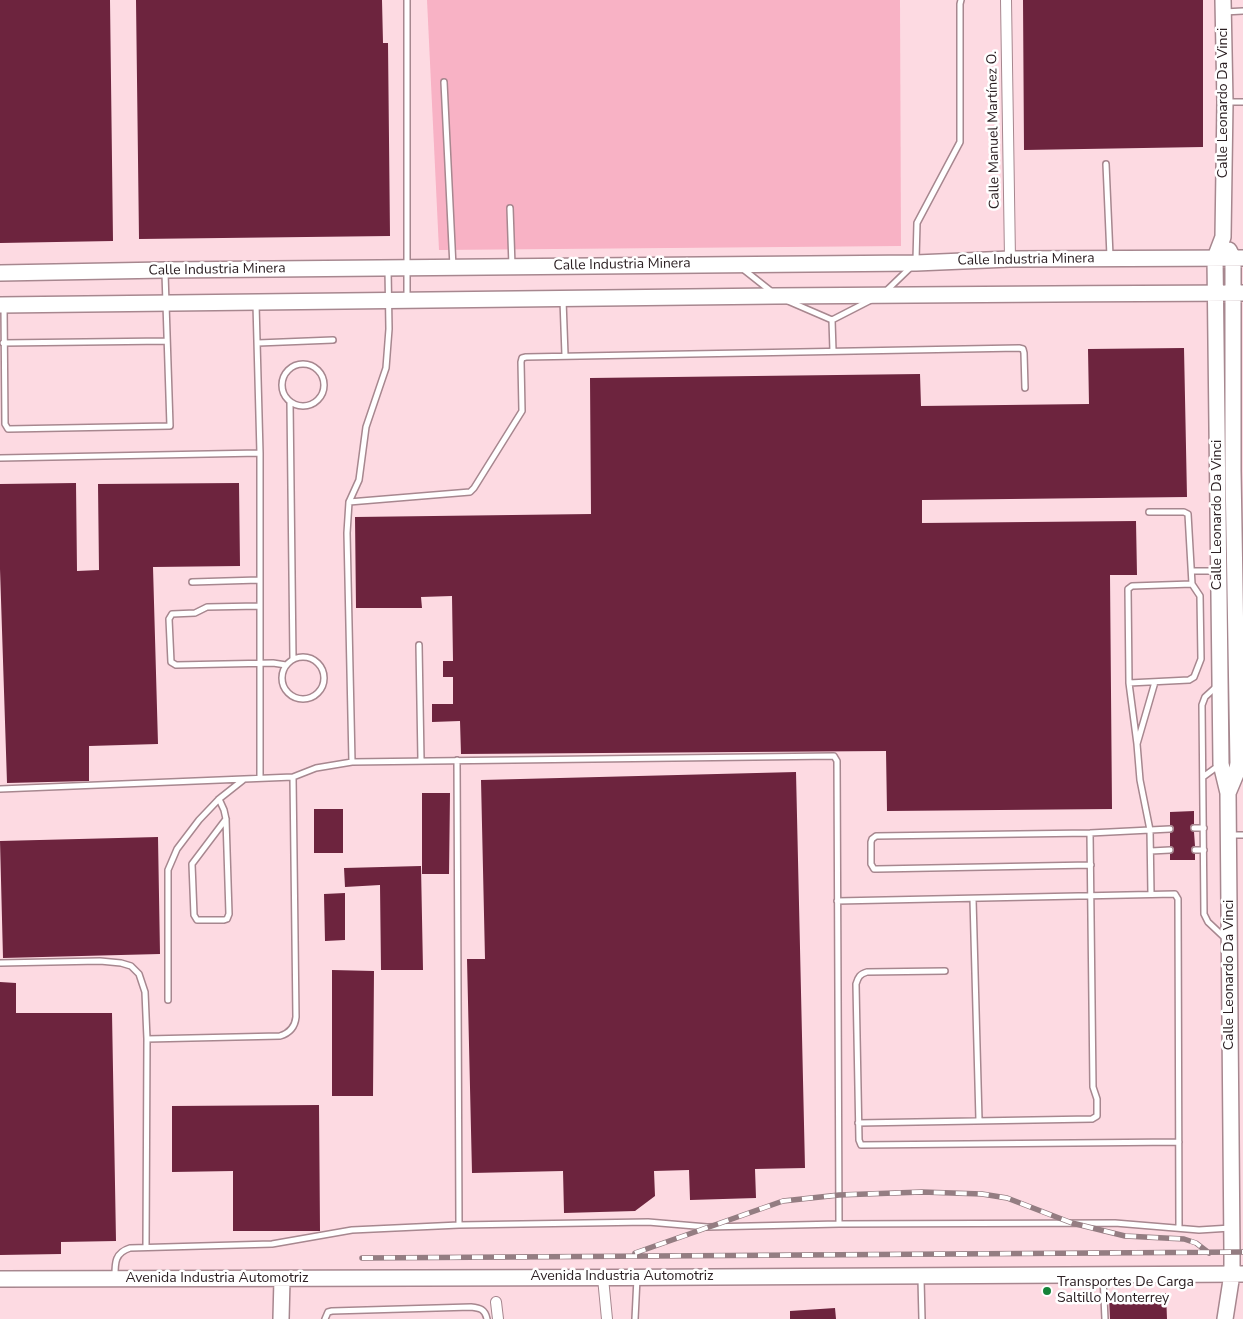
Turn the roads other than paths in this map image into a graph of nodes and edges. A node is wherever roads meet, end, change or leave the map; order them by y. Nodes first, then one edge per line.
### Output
1 (407, 0) edge
2 (961, 0) edge
3 (1006, 0) edge
4 (1223, 6) edge
5 (1243, 11) edge
6 (444, 82) dead end
7 (1225, 102) junction
8 (1243, 102) edge
9 (1106, 164) dead end
10 (510, 208) dead end
11 (1223, 237) junction
12 (1215, 258) junction
13 (1238, 258) edge
14 (1010, 259) junction
15 (1110, 259) junction
16 (916, 263) junction
17 (737, 264) junction
18 (512, 266) junction
19 (453, 267) junction
20 (388, 268) junction
21 (407, 268) junction
22 (165, 270) junction
23 (0, 274) edge
24 (1215, 293) junction
25 (1238, 293) edge
26 (881, 295) junction
27 (777, 296) junction
28 (564, 299) junction
29 (407, 300) junction
30 (389, 301) junction
31 (166, 303) junction
32 (256, 304) junction
33 (2, 305) edge
34 (832, 320) junction
35 (333, 340) dead end
36 (167, 341) junction
37 (258, 342) junction
38 (4, 343) junction
39 (833, 351) junction
40 (565, 355) junction
41 (1025, 388) dead end
42 (290, 402) junction
43 (1238, 404) edge
44 (260, 454) junction
45 (0, 458) edge
46 (1238, 471) edge
47 (349, 502) junction
48 (1149, 512) dead end
49 (1192, 571) junction
50 (1218, 571) junction
51 (259, 580) junction
52 (192, 582) dead end
53 (1192, 584) junction
54 (259, 606) junction
55 (419, 645) dead end
56 (293, 659) junction
57 (260, 664) junction
58 (286, 665) junction
59 (1236, 667) junction
60 (1219, 668) junction
61 (1155, 682) junction
62 (1129, 683) junction
63 (1219, 684) junction
64 (1137, 744) junction
65 (421, 760) junction
66 (457, 760) junction
67 (352, 762) junction
68 (1221, 764) junction
69 (293, 777) junction
70 (1203, 777) junction
71 (260, 778) junction
72 (244, 779) junction
73 (0, 789) edge
74 (1228, 793) junction
75 (219, 799) junction
76 (226, 819) junction
77 (1194, 828) dead end
78 (1204, 828) junction
79 (1170, 829) dead end
80 (1150, 830) junction
81 (1090, 833) junction
82 (1236, 835) edge
83 (1170, 850) dead end
84 (1194, 850) dead end
85 (1204, 850) junction
86 (1151, 851) junction
87 (1091, 865) junction
88 (1151, 894) junction
89 (1091, 896) junction
90 (973, 899) junction
91 (837, 901) junction
92 (1230, 943) junction
93 (0, 963) edge
94 (945, 971) dead end
95 (168, 1000) dead end
96 (147, 1039) junction
97 (979, 1120) junction
98 (858, 1123) junction
99 (1180, 1142) junction
100 (839, 1224) junction
101 (459, 1225) junction
102 (1179, 1228) junction
103 (1232, 1228) junction
104 (146, 1247) junction
105 (1237, 1274) edge
106 (1103, 1275) junction
107 (920, 1276) junction
108 (603, 1278) junction
109 (636, 1278) junction
110 (0, 1279) edge
111 (115, 1279) junction
112 (282, 1279) junction
113 (496, 1302) dead end
114 (1228, 1315) edge
115 (281, 1319) edge
116 (325, 1319) edge
117 (487, 1319) edge
118 (498, 1319) edge
119 (606, 1319) edge
120 (635, 1319) edge
121 (922, 1319) edge
122 (1105, 1319) edge

1 - 21 lane
2 - 16 lane
3 - 14 street, Calle Manuel Martínez O.
4 - 5 lane
4 - 7 main road, Calle Leonardo Da Vinci
6 - 19 lane
7 - 8 lane
7 - 11 main road, Calle Leonardo Da Vinci
9 - 15 lane
10 - 18 lane
11 - 12 main road, Calle Leonardo Da Vinci
11 - 13 main road, Calle Leonardo Da Vinci
12 - 13 main road, Calle Industria Minera
12 - 15 main road, Calle Industria Minera
12 - 24 main road, Calle Leonardo Da Vinci
13 - 25 main road, Calle Leonardo Da Vinci
14 - 15 main road, Calle Industria Minera
14 - 16 main road, Calle Industria Minera
16 - 17 main road, Calle Industria Minera
16 - 26 lane
17 - 18 main road, Calle Industria Minera
17 - 27 lane
18 - 19 main road, Calle Industria Minera
19 - 21 main road, Calle Industria Minera
20 - 21 main road, Calle Industria Minera
20 - 22 main road, Calle Industria Minera
20 - 30 lane
21 - 29 lane
22 - 23 main road, Calle Industria Minera
22 - 31 lane
24 - 25 main road
24 - 26 main road
24 - 50 main road, Calle Leonardo Da Vinci
25 - 43 main road, Calle Leonardo Da Vinci
26 - 27 main road
26 - 34 lane
27 - 28 main road
27 - 34 lane
28 - 29 main road
28 - 40 lane
29 - 30 main road
30 - 32 main road
30 - 47 lane
31 - 32 main road
31 - 33 main road
31 - 36 lane
32 - 37 lane
33 - 38 lane
34 - 39 lane
35 - 37 lane
36 - 38 lane
36 - 38 lane
37 - 44 lane
39 - 40 lane
39 - 41 lane
40 - 47 lane
42 - 42 lane
42 - 56 lane
43 - 46 main road, Calle Leonardo Da Vinci
44 - 45 lane
44 - 51 lane
46 - 59 main road, Calle Leonardo Da Vinci
47 - 67 lane
48 - 49 lane
49 - 50 lane
49 - 53 lane
50 - 60 main road, Calle Leonardo Da Vinci
51 - 52 lane
51 - 54 lane
53 - 61 lane
53 - 62 lane
54 - 57 lane
54 - 57 lane
55 - 65 lane
56 - 58 lane
56 - 58 lane
57 - 58 lane
57 - 71 lane
59 - 60 street
59 - 74 main road, Calle Leonardo Da Vinci
60 - 63 main road, Calle Leonardo Da Vinci
61 - 62 lane
61 - 64 lane
62 - 64 lane
63 - 68 main road, Calle Leonardo Da Vinci
63 - 70 lane
64 - 80 lane
65 - 66 lane
65 - 67 lane
66 - 91 lane
66 - 101 lane
67 - 69 lane
68 - 70 lane
68 - 74 main road, Calle Leonardo Da Vinci
69 - 71 lane
69 - 96 lane
70 - 78 lane
71 - 72 lane
72 - 73 lane
72 - 75 lane
74 - 82 main road, Calle Leonardo Da Vinci
75 - 76 lane
75 - 95 lane
76 - 76 lane
77 - 78 lane
78 - 85 lane
79 - 80 lane
80 - 81 lane
80 - 86 lane
81 - 87 lane
81 - 87 lane
82 - 92 main road, Calle Leonardo Da Vinci
83 - 86 lane
84 - 85 lane
85 - 92 lane
86 - 88 lane
87 - 89 lane
88 - 89 lane
88 - 99 lane
89 - 90 lane
89 - 97 lane
90 - 91 lane
90 - 97 lane
91 - 100 lane
92 - 103 main road, Calle Leonardo Da Vinci
93 - 96 lane
94 - 98 lane
96 - 104 lane
97 - 98 lane
98 - 99 lane
99 - 102 lane
100 - 101 lane
100 - 102 lane
101 - 104 lane
102 - 103 lane
103 - 105 main road, Calle Leonardo Da Vinci
104 - 111 lane
105 - 106 main road, Avenida Industria Automotriz
105 - 114 main road, Calle Leonardo Da Vinci
106 - 107 main road, Avenida Industria Automotriz
106 - 122 lane
107 - 109 main road, Avenida Industria Automotriz
107 - 121 lane
108 - 109 main road, Avenida Industria Automotriz
108 - 112 main road, Avenida Industria Automotriz
108 - 119 street
109 - 120 lane
110 - 111 main road, Avenida Industria Automotriz
111 - 112 main road, Avenida Industria Automotriz
112 - 115 main road
113 - 118 street
116 - 117 lane

